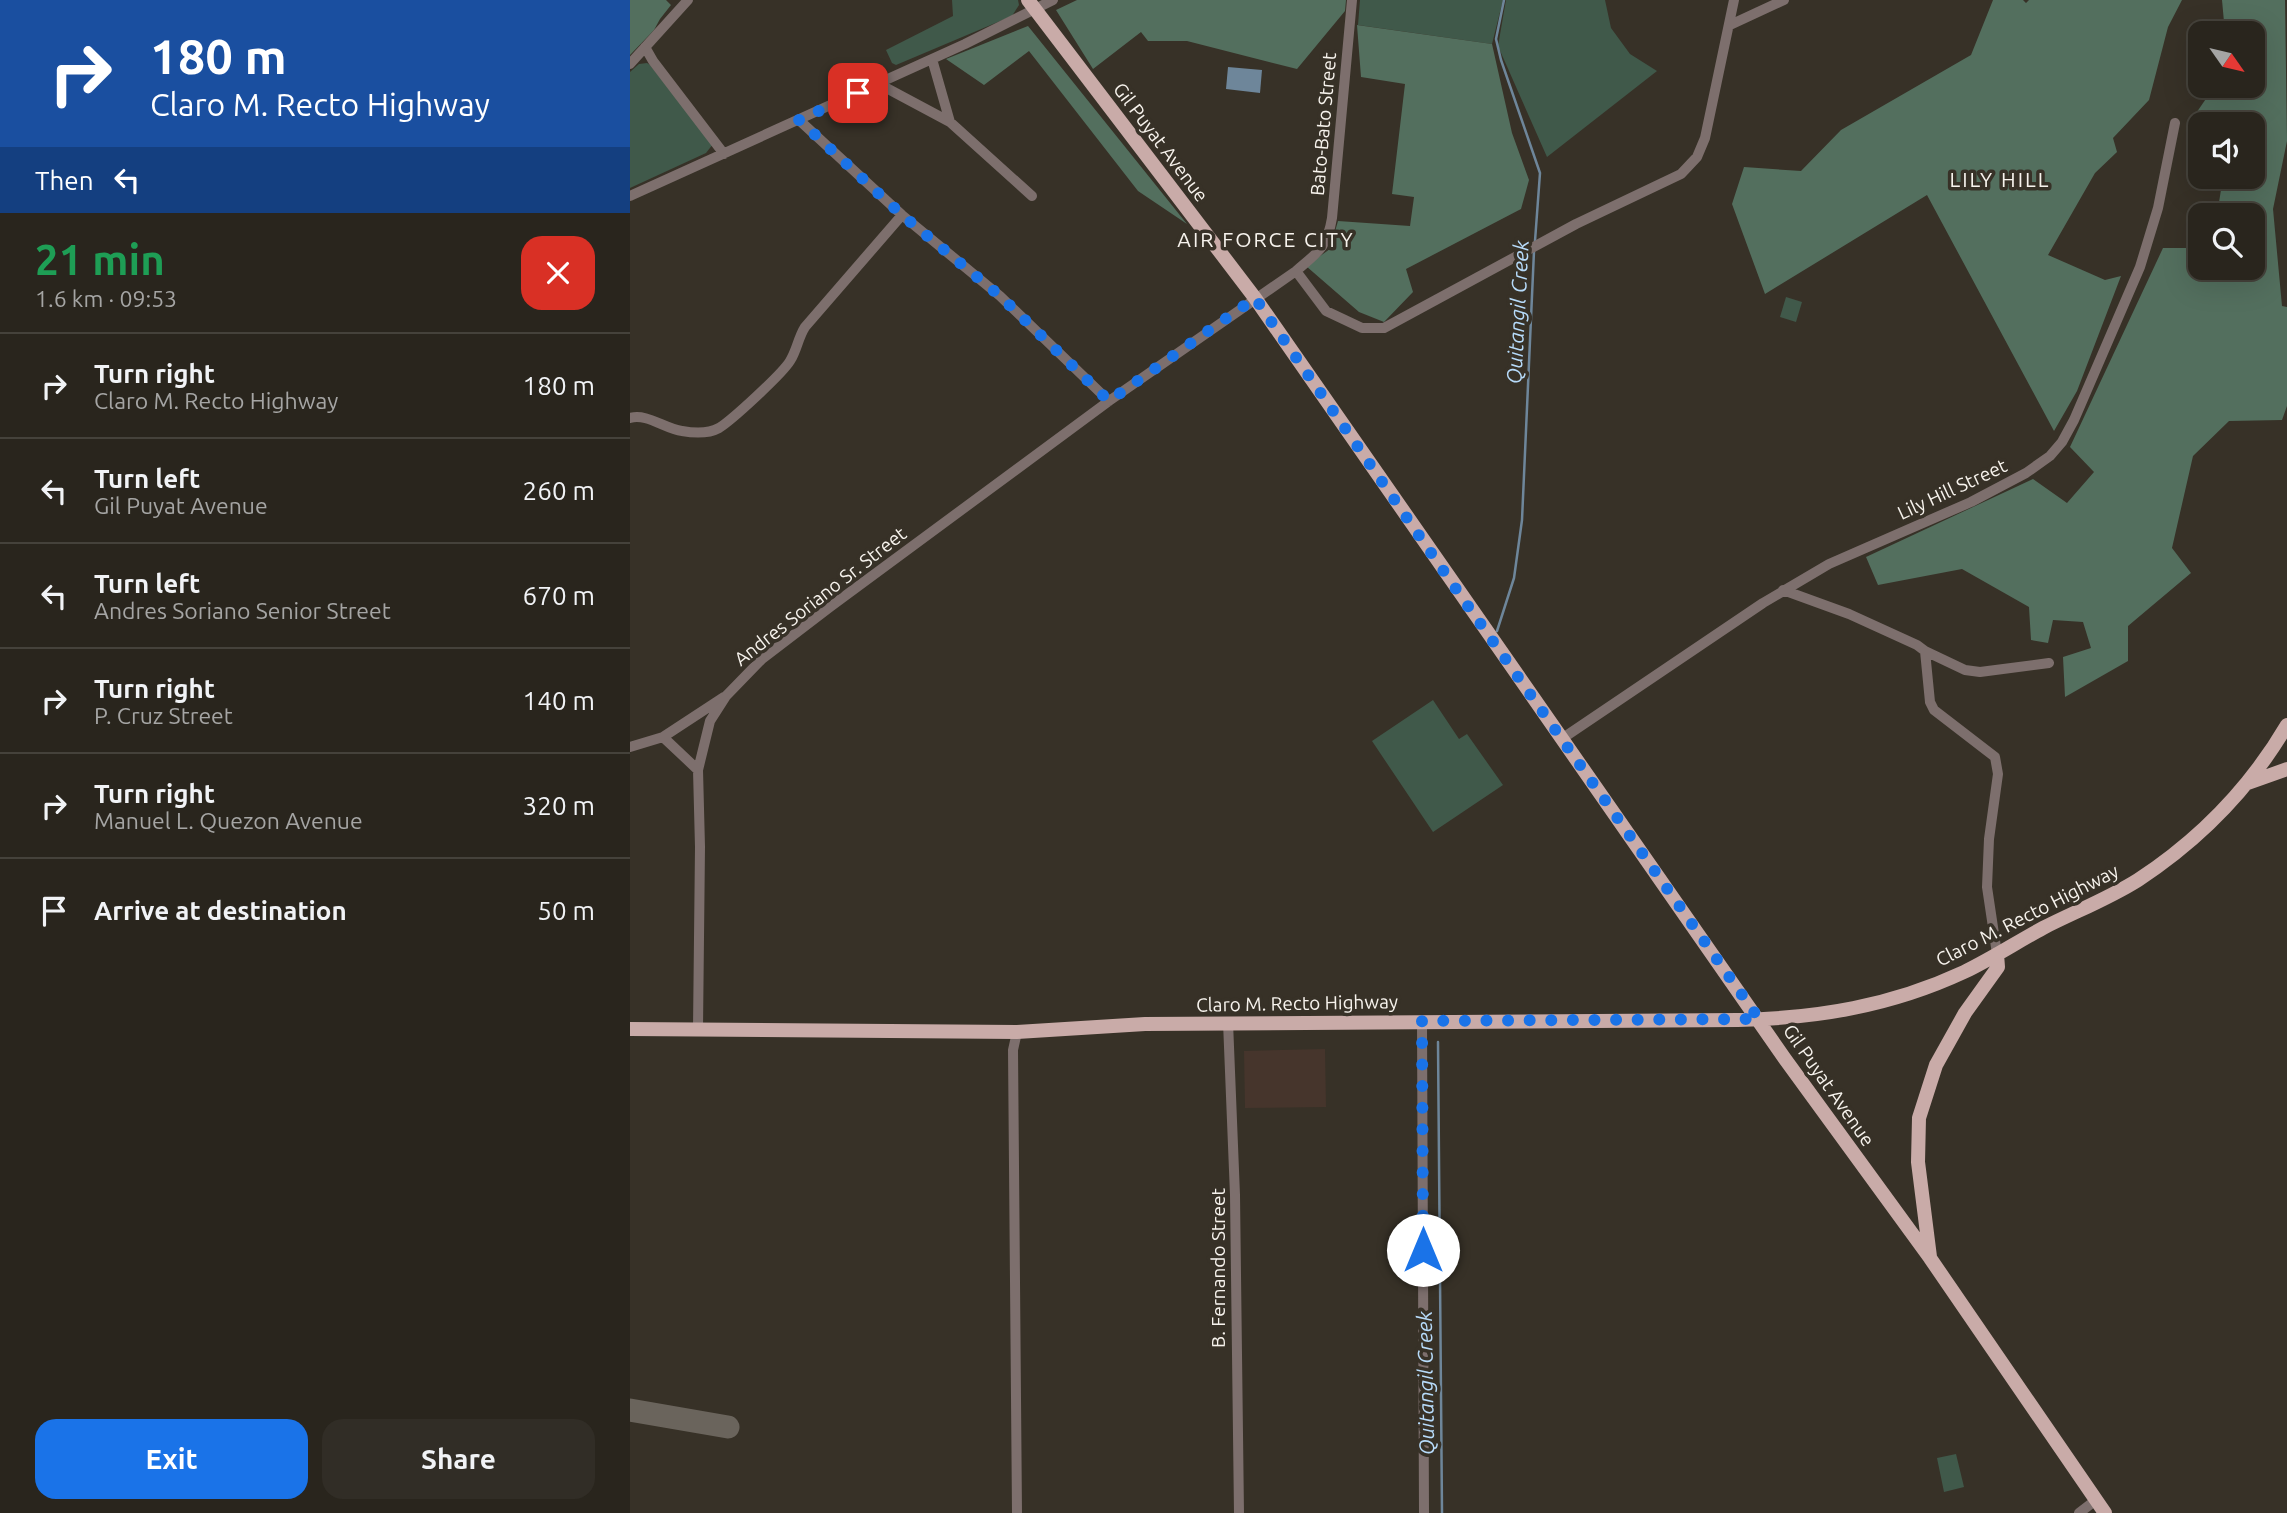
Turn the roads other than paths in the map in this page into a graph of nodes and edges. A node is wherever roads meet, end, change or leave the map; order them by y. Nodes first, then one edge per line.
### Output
1 (688, 0) edge
2 (1053, 0) edge
3 (1352, 0) edge
4 (1784, 0) edge
5 (1730, 1) edge
6 (1031, 5) edge
7 (1730, 25) junction
8 (645, 47) junction
9 (932, 59) junction
10 (630, 64) edge
11 (877, 83) junction
12 (799, 120) junction
13 (950, 122) junction
14 (2175, 123) dead end
15 (724, 154) junction
16 (630, 196) edge
17 (1032, 197) dead end
18 (902, 215) junction
19 (1296, 271) junction
20 (1255, 298) junction
21 (1109, 401) junction
22 (630, 418) edge
23 (1783, 590) junction
24 (1925, 651) junction
25 (2049, 663) dead end
26 (726, 696) junction
27 (2287, 725) edge
28 (663, 737) junction
29 (1563, 738) junction
30 (2287, 739) edge
31 (630, 747) edge
32 (2271, 751) junction
33 (2287, 769) edge
34 (698, 770) junction
35 (2248, 783) junction
36 (1997, 954) junction
37 (1759, 1019) junction
38 (1422, 1021) junction
39 (1228, 1022) junction
40 (698, 1028) junction
41 (630, 1029) edge
42 (1017, 1032) junction
43 (1930, 1258) junction
44 (2096, 1500) junction
45 (1017, 1513) edge
46 (1239, 1513) edge
47 (1424, 1513) edge
48 (2079, 1513) edge
49 (2105, 1513) edge

1 - 8 street
2 - 6 street
3 - 19 street, Bato-Bato Street
4 - 7 street
5 - 7 street
6 - 9 street
6 - 20 main road, Gil Puyat Avenue
7 - 19 street
8 - 10 street
8 - 15 street
9 - 11 street
9 - 13 street
11 - 12 street
11 - 13 street
12 - 15 street
12 - 18 street
13 - 17 street
14 - 23 street, Lily Hill Street
15 - 16 street
18 - 21 street
18 - 22 street
19 - 20 street, Bato-Bato Street
20 - 21 street, Andres Soriano Sr. Street
20 - 29 main road, Gil Puyat Avenue
21 - 26 street, Andres Soriano Sr. Street
23 - 24 street
23 - 29 street, Lily Hill Street
24 - 25 street
24 - 36 street
26 - 28 street
26 - 34 street, Andres Soriano Sr. Street
27 - 32 main road, Claro M. Recto Highway
28 - 31 street
28 - 34 street
29 - 37 main road, Gil Puyat Avenue
30 - 32 street
32 - 35 main road, Claro M. Recto Highway
33 - 35 main road
34 - 40 street, Andres Soriano Sr. Street
35 - 36 main road, Claro M. Recto Highway
36 - 37 main road, Claro M. Recto Highway
36 - 43 main road
37 - 38 main road, Claro M. Recto Highway
37 - 43 main road, Gil Puyat Avenue
38 - 39 main road, Claro M. Recto Highway
38 - 47 street
39 - 42 main road, Claro M. Recto Highway
39 - 46 street, B. Fernando Street
40 - 41 main road, Claro M. Recto Highway
40 - 42 main road, Claro M. Recto Highway
42 - 45 street
43 - 44 main road, Gil Puyat Avenue
44 - 48 street
44 - 49 main road, Gil Puyat Avenue

